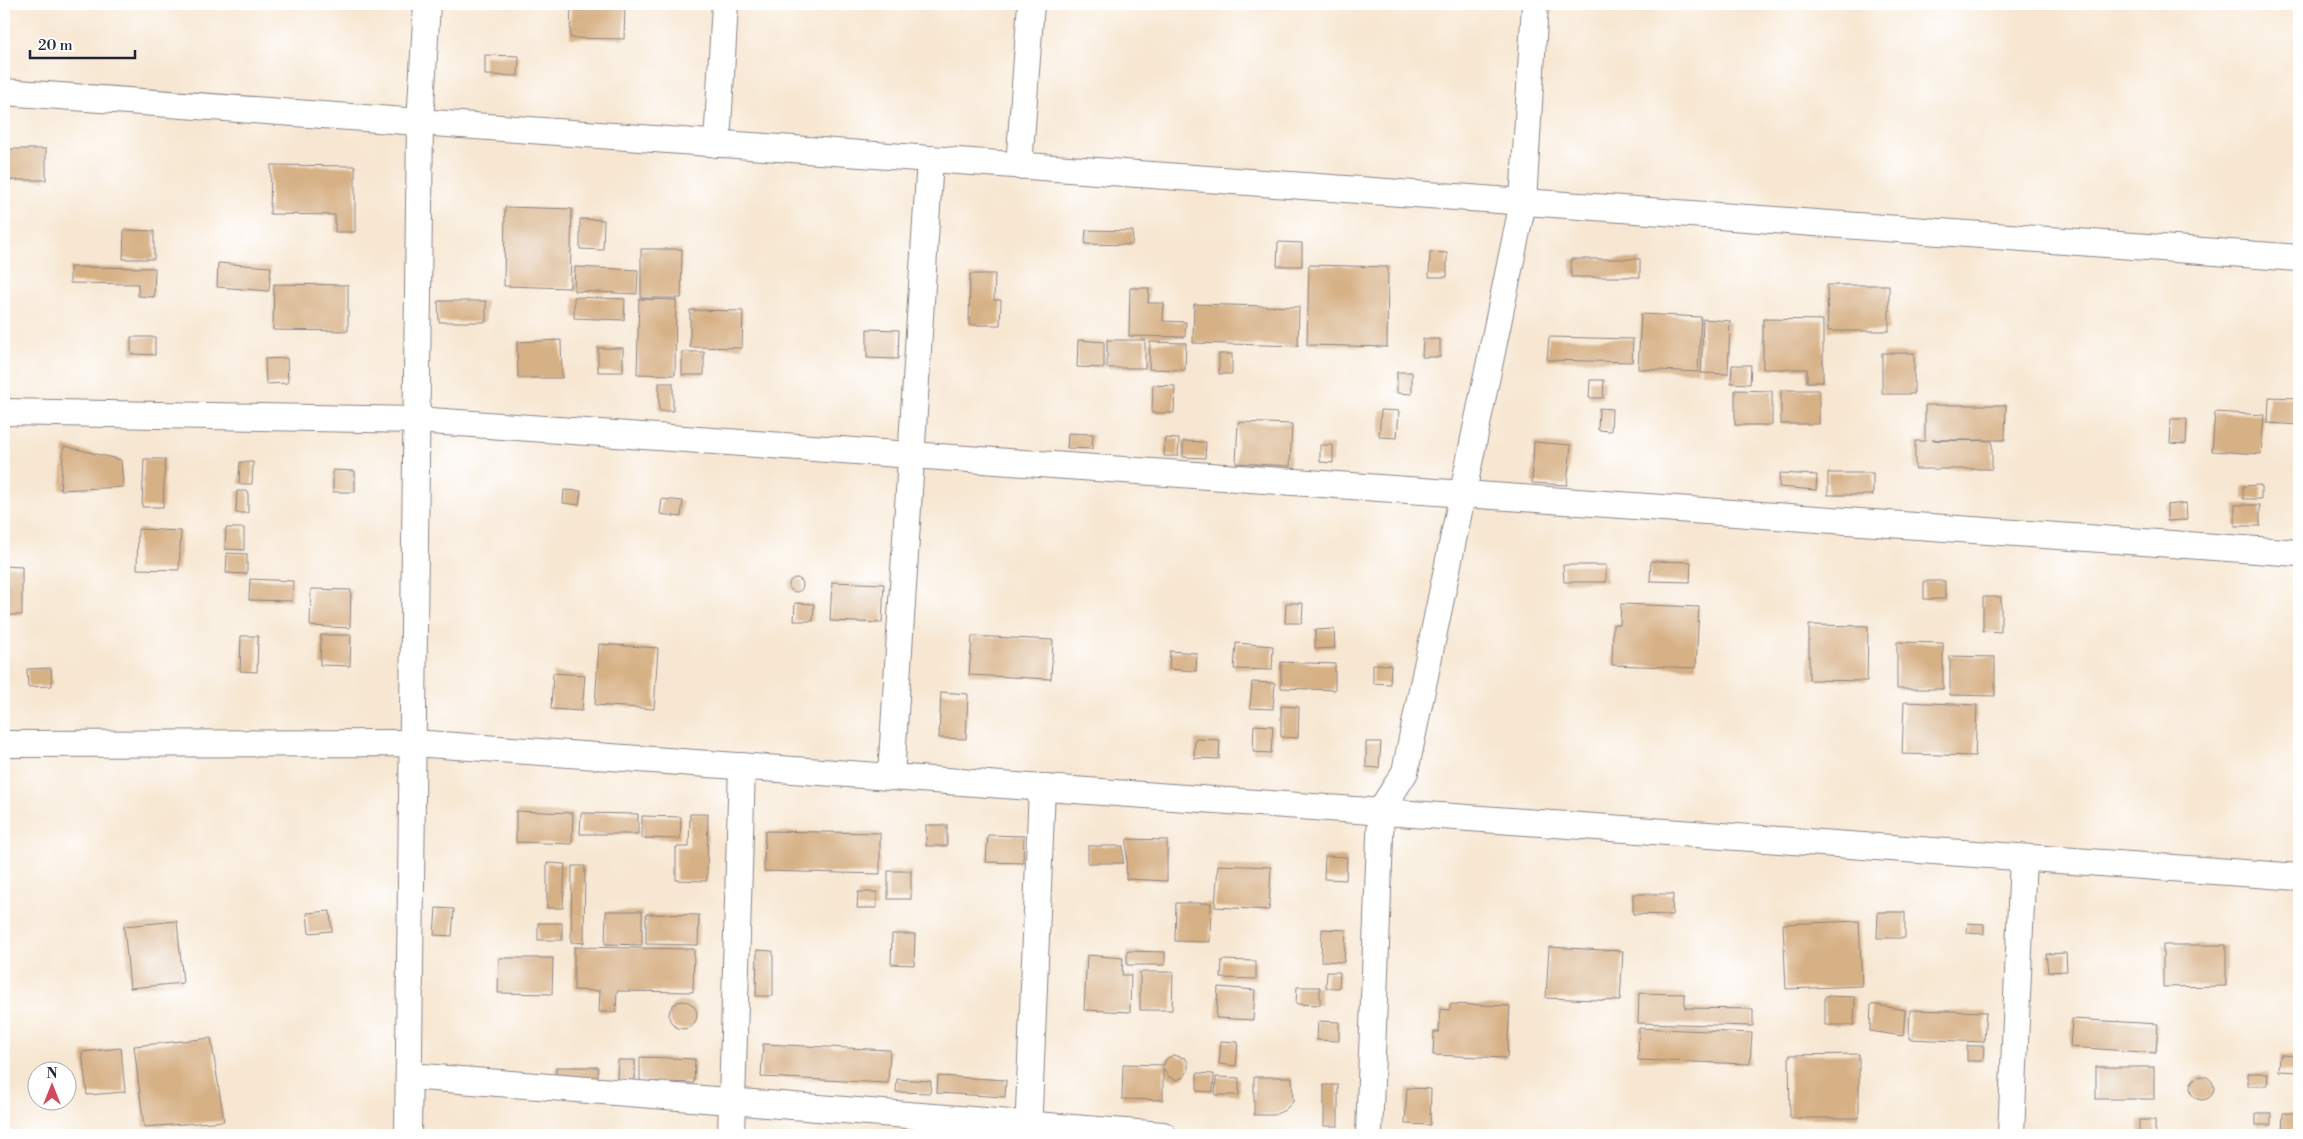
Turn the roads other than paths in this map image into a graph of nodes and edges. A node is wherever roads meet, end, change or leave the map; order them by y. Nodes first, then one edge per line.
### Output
1 (427, 4) edge
2 (725, 4) edge
3 (1031, 4) edge
4 (1535, 4) edge
5 (4, 92) edge
6 (420, 122) junction
7 (717, 144) junction
8 (930, 159) junction
9 (1018, 166) junction
10 (1523, 202) junction
11 (2299, 258) edge
12 (4, 412) edge
13 (416, 420) junction
14 (911, 455) junction
15 (1462, 494) junction
16 (2299, 553) edge
17 (413, 743) junction
18 (4, 744) edge
19 (742, 766) junction
20 (890, 776) junction
21 (1042, 786) junction
22 (1381, 810) junction
23 (2023, 858) junction
24 (2299, 877) edge
25 (409, 1076) junction
26 (733, 1102) junction
27 (1028, 1130) edge
28 (408, 1135) edge
29 (731, 1135) edge
30 (1163, 1135) edge
31 (1369, 1135) edge
32 (2011, 1135) edge

1 - 6 street
2 - 7 street
3 - 9 street
4 - 10 street
5 - 6 street
6 - 7 street
6 - 13 street
7 - 8 street
8 - 9 street
8 - 14 street
9 - 10 street
10 - 11 street
10 - 15 street
12 - 13 street
13 - 14 street
13 - 17 street
14 - 15 street
14 - 20 street
15 - 16 street
15 - 22 street
17 - 18 street
17 - 19 street
17 - 25 street
19 - 20 street
19 - 26 street
20 - 21 street
21 - 22 street
21 - 27 street
22 - 23 street
22 - 31 street
23 - 24 street
23 - 32 street
25 - 26 street
25 - 28 street
26 - 27 street
26 - 29 street
27 - 30 street

